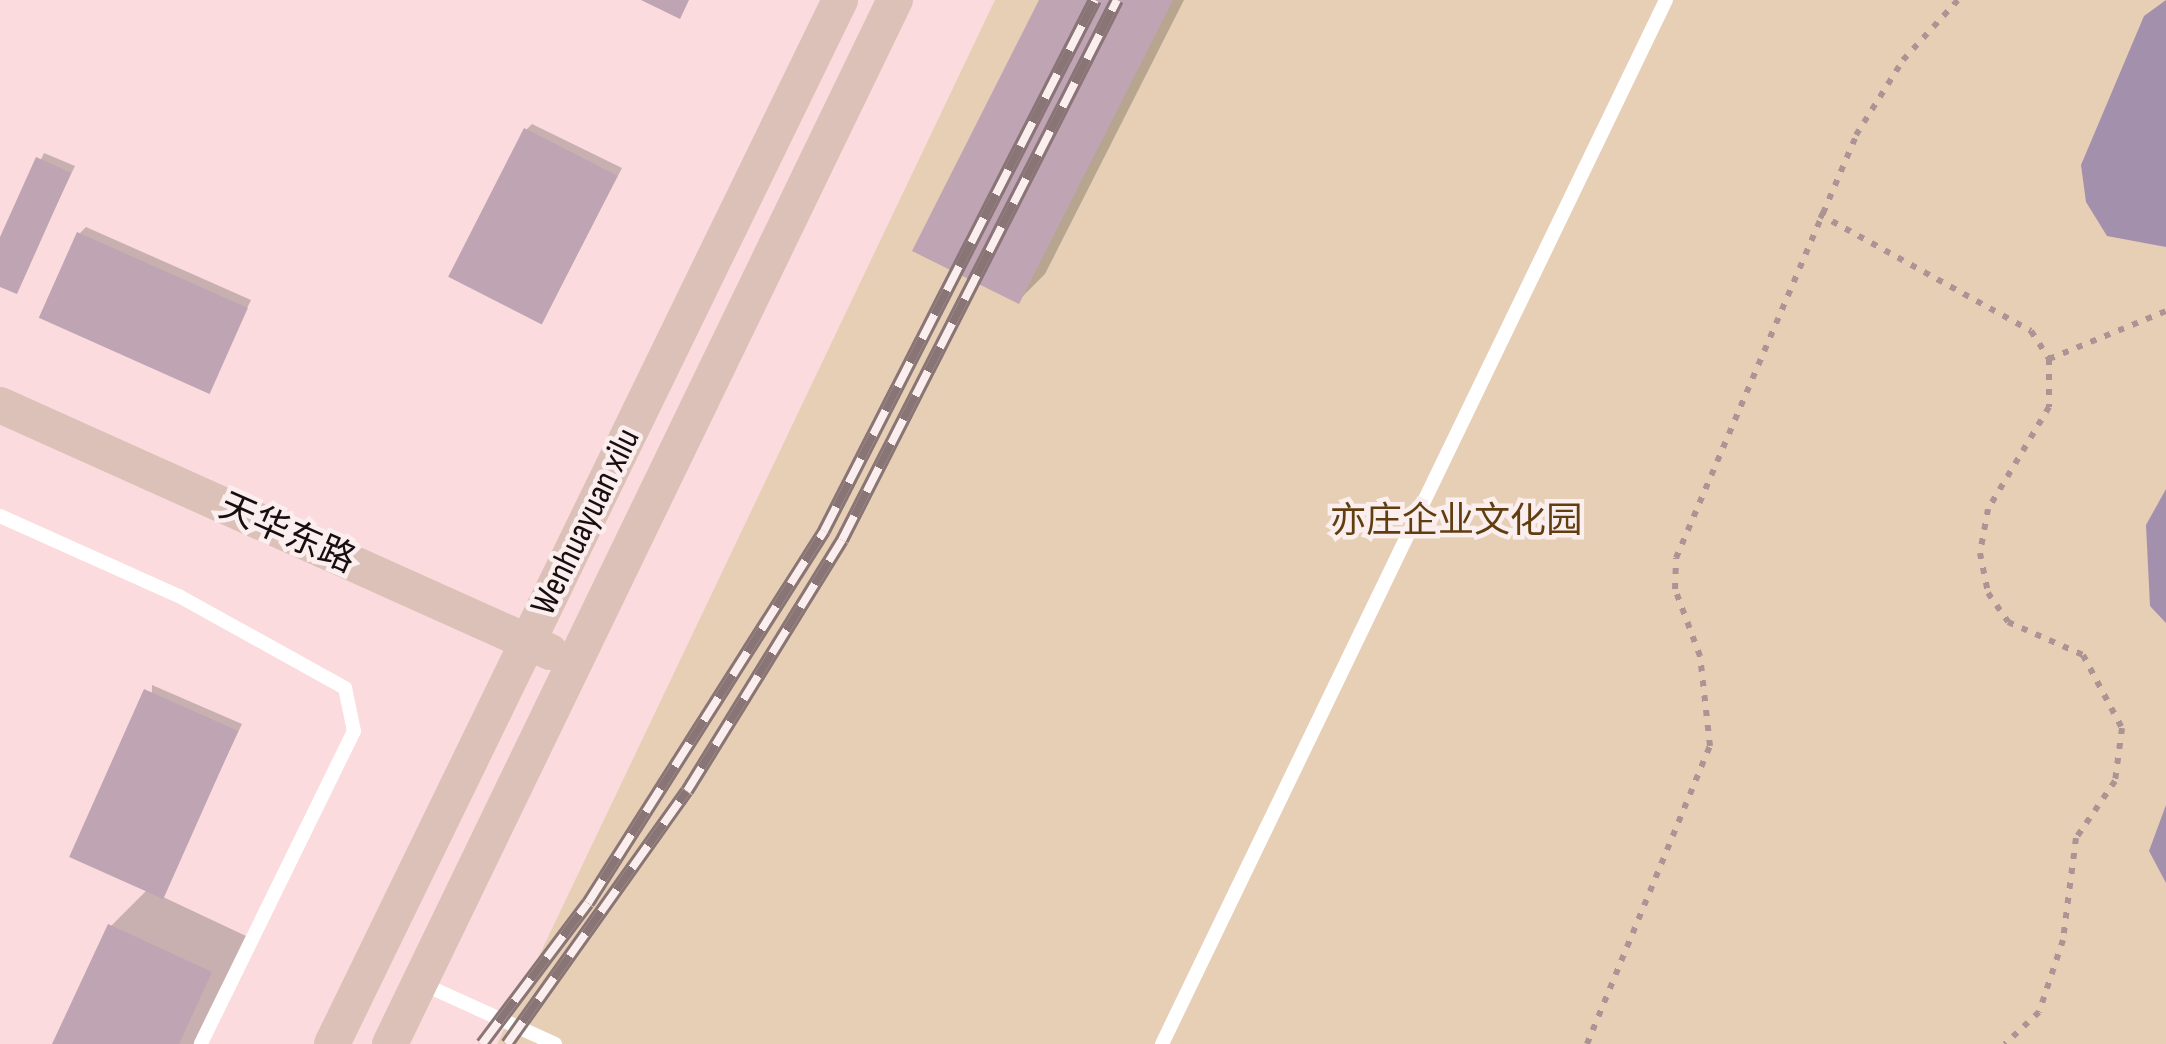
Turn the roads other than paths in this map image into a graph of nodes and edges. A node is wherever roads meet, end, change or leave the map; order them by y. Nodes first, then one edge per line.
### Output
1 (840, 0) edge
2 (895, 0) edge
3 (1666, 0) edge
4 (0, 405) edge
5 (0, 516) edge
6 (528, 642) junction
7 (574, 663) junction
8 (420, 982) junction
9 (201, 1044) edge
10 (332, 1044) edge
11 (390, 1044) edge
12 (555, 1044) edge
13 (1162, 1044) edge

1 - 6 main road, Wenhuayuan xilu
2 - 7 main road, Wenhuayuan xilu
3 - 13 lane
4 - 6 main road, 天华东路
5 - 9 lane
6 - 7 main road, 天华东路
6 - 10 main road, Wenhuayuan xilu
7 - 8 main road, Wenhuayuan xilu
8 - 11 main road, Wenhuayuan xilu
8 - 12 lane

